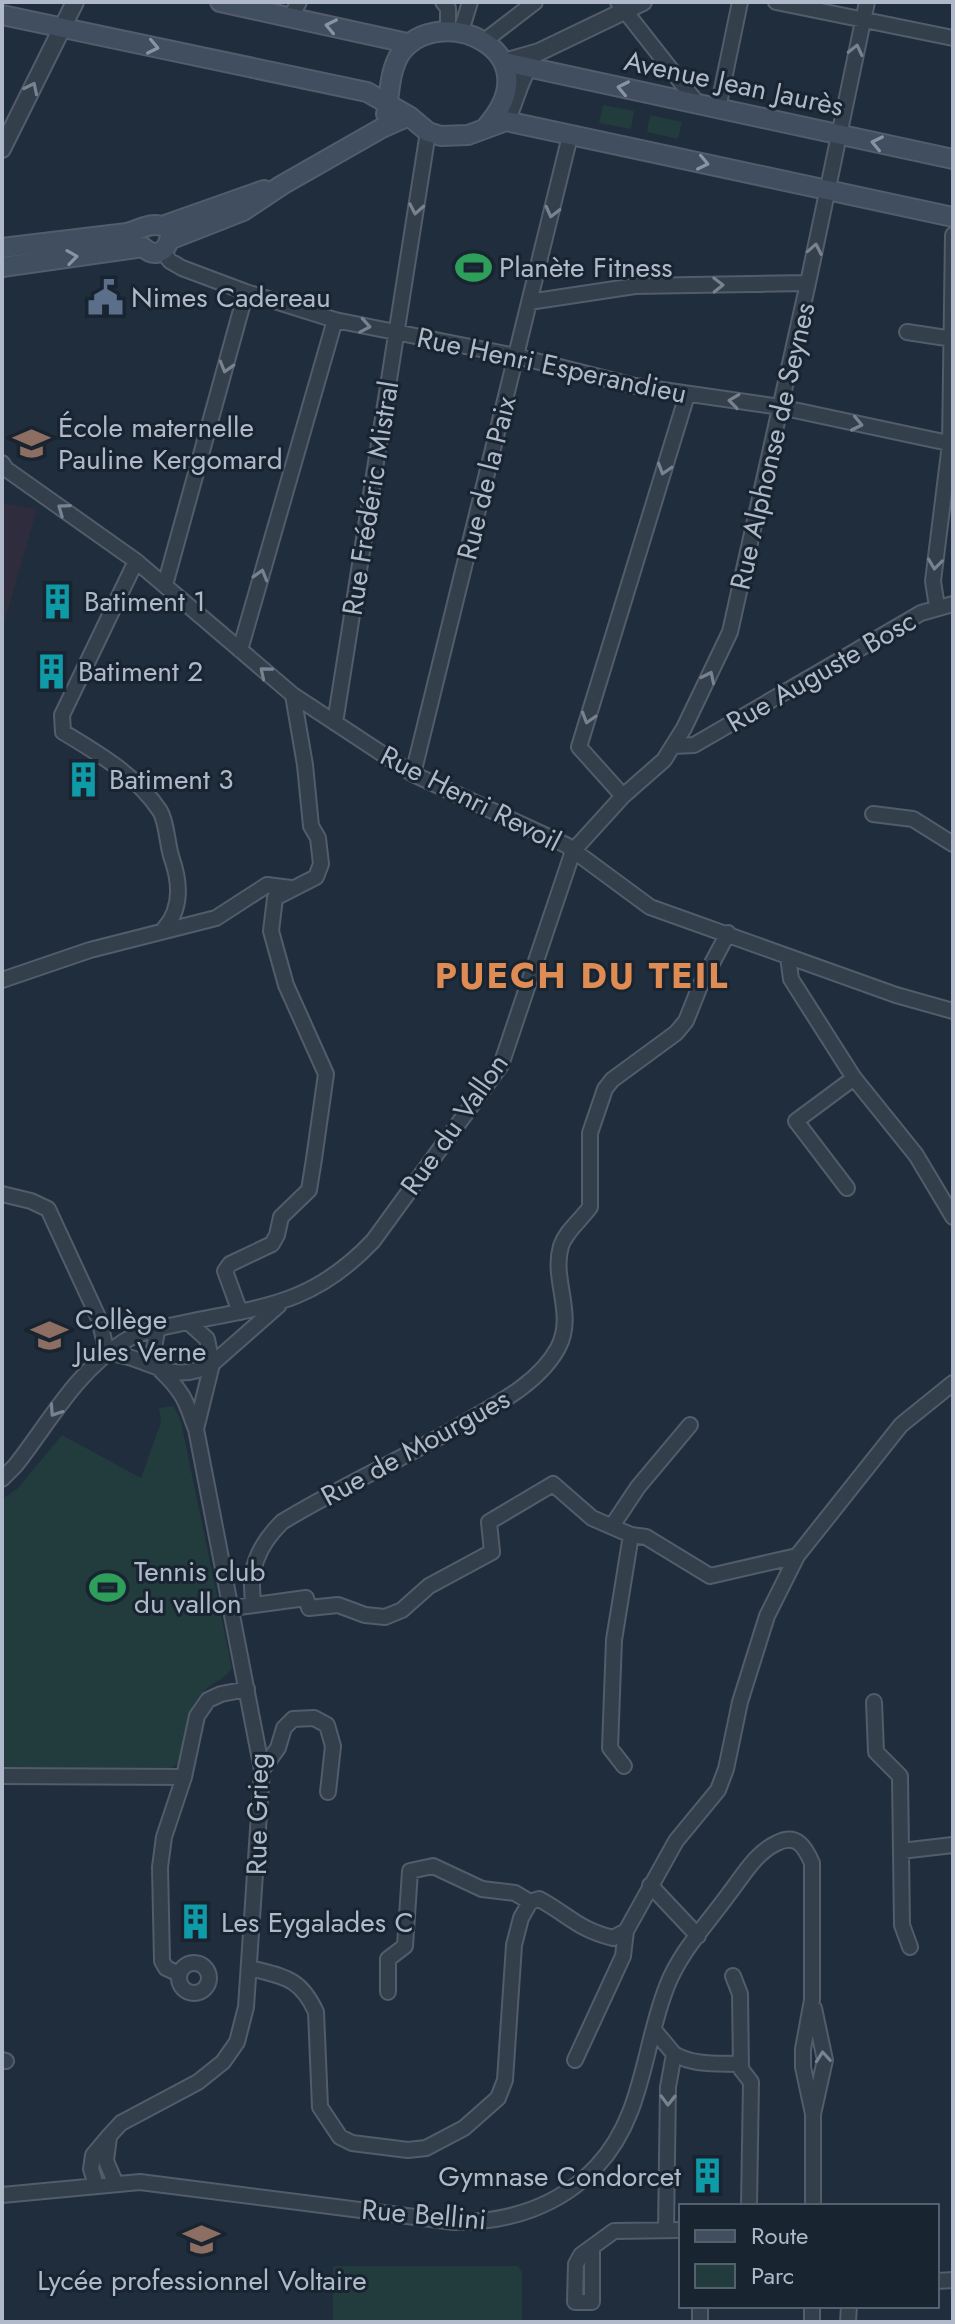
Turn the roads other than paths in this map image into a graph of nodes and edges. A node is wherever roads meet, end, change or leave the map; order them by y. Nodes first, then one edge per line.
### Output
1 (75, 2) edge
2 (220, 2) edge
3 (443, 2) edge
4 (470, 2) edge
5 (535, 2) edge
6 (643, 2) edge
7 (740, 2) edge
8 (776, 2) edge
9 (867, 2) edge
10 (621, 6) edge
11 (295, 10) edge
12 (2, 15) edge
13 (863, 20) junction
14 (455, 27) junction
15 (62, 28) junction
16 (429, 32) junction
17 (953, 38) edge
18 (487, 39) junction
19 (407, 43) junction
20 (534, 59) junction
21 (504, 62) junction
22 (388, 103) junction
23 (698, 104) junction
24 (718, 108) junction
25 (409, 116) junction
26 (506, 121) junction
27 (382, 128) junction
28 (483, 131) junction
29 (428, 132) junction
30 (838, 135) junction
31 (570, 136) junction
32 (4, 141) edge
33 (953, 159) edge
34 (827, 190) junction
35 (953, 217) edge
36 (953, 235) edge
37 (156, 239) junction
38 (3, 254) edge
39 (808, 283) junction
40 (246, 292) junction
41 (529, 302) junction
42 (335, 320) junction
43 (396, 331) junction
44 (907, 332) dead end
45 (953, 339) edge
46 (516, 356) junction
47 (687, 395) junction
48 (780, 407) junction
49 (952, 444) edge
50 (2, 463) edge
51 (136, 561) junction
52 (165, 585) junction
53 (953, 604) edge
54 (937, 607) junction
55 (240, 650) junction
56 (293, 695) junction
57 (335, 723) junction
58 (673, 746) junction
59 (413, 774) junction
60 (623, 796) junction
61 (873, 814) dead end
62 (953, 844) edge
63 (573, 851) junction
64 (291, 888) junction
65 (164, 929) junction
66 (728, 933) junction
67 (788, 957) junction
68 (2, 980) edge
69 (953, 1011) edge
70 (854, 1078) junction
71 (847, 1188) dead end
72 (2, 1194) edge
73 (953, 1217) edge
74 (282, 1302) junction
75 (240, 1312) junction
76 (99, 1319) junction
77 (188, 1322) junction
78 (158, 1329) junction
79 (126, 1340) junction
80 (107, 1353) junction
81 (212, 1364) junction
82 (156, 1367) junction
83 (953, 1383) edge
84 (690, 1425) dead end
85 (196, 1429) junction
86 (2, 1479) edge
87 (612, 1526) junction
88 (631, 1535) junction
89 (797, 1556) junction
90 (254, 1605) junction
91 (231, 1608) junction
92 (247, 1689) junction
93 (874, 1702) dead end
94 (624, 1766) dead end
95 (262, 1770) junction
96 (2, 1776) edge
97 (184, 1777) junction
98 (328, 1792) dead end
99 (953, 1845) edge
100 (901, 1851) junction
101 (650, 1885) junction
102 (530, 1902) junction
103 (626, 1931) junction
104 (698, 1936) junction
105 (910, 1947) dead end
106 (250, 1968) junction
107 (179, 1974) dead end
108 (733, 1976) dead end
109 (388, 1992) dead end
110 (812, 2000) junction
111 (654, 2030) junction
112 (674, 2054) junction
113 (575, 2060) dead end
114 (741, 2064) junction
115 (813, 2114) junction
116 (109, 2136) junction
117 (93, 2155) junction
118 (115, 2182) junction
119 (96, 2185) junction
120 (71, 2187) junction
121 (2, 2195) edge
122 (749, 2204) edge
123 (813, 2204) edge
124 (673, 2230) edge
125 (592, 2249) dead end

1 - 15 street
2 - 11 main road
3 - 14 street
4 - 14 street
5 - 18 street
6 - 10 street
7 - 24 street
8 - 13 street
9 - 13 street, Rue Alphonse de Seynes
10 - 20 street
10 - 23 street
19 -> 11 main road
12 - 15 main road
13 - 17 street
30 -> 13 street, Rue Alphonse de Seynes
14 - 16 main road
14 - 18 main road
15 -> 22 main road
32 -> 15 street
16 - 19 main road
16 - 25 main road
18 - 21 main road
19 - 22 main road
20 - 21 main road, Avenue Jean Jaurès
23 -> 20 main road, Avenue Jean Jaurès
20 - 26 street
21 - 28 main road
22 - 25 main road
22 - 27 main road
23 - 24 main road, Avenue Jean Jaurès
24 - 30 main road, Avenue Jean Jaurès
25 - 27 main road
25 - 29 main road
26 - 28 main road
26 - 31 main road
27 - 37 main road
28 - 29 main road
29 -> 43 street, Rue Frédéric Mistral
33 -> 30 main road, Avenue Jean Jaurès
30 - 34 street, Rue Alphonse de Seynes
31 -> 34 main road
31 -> 41 street, Rue de la Paix
34 - 35 main road
39 -> 34 street, Rue Alphonse de Seynes
36 - 45 street, Rue Auguste Bosc
37 - 38 main road
37 - 40 street, Rue Henri Esperandieu
41 -> 39 street
39 - 48 street, Rue Alphonse de Seynes
40 - 42 street, Rue Henri Esperandieu
40 -> 52 street
41 - 46 street, Rue de la Paix
42 -> 43 street, Rue Henri Esperandieu
55 -> 42 street
43 - 46 street, Rue Henri Esperandieu
43 - 57 street, Rue Frédéric Mistral
44 - 45 street
45 - 49 street, Rue Auguste Bosc
46 - 47 street, Rue Henri Esperandieu
46 - 59 street, Rue de la Paix
48 -> 47 street, Rue Henri Esperandieu
47 -> 60 street
48 -> 49 street, Rue Henri Esperandieu
58 -> 48 street, Rue Alphonse de Seynes
49 -> 54 street, Rue Auguste Bosc
51 -> 50 street, Rue Henri Revoil
51 - 52 street, Rue Henri Revoil
51 - 65 street
52 - 55 street, Rue Henri Revoil
53 - 54 street
54 - 58 street, Rue Auguste Bosc
56 -> 55 street, Rue Henri Revoil
56 - 57 street, Rue Henri Revoil
56 - 64 street
57 - 59 street, Rue Henri Revoil
58 - 60 street
59 - 63 street, Rue Henri Revoil
60 - 63 street
61 - 62 street
63 - 66 street, Rue Henri Revoil
63 - 74 street, Rue du Vallon
64 - 65 street
64 - 75 street
65 - 68 street
66 - 67 street, Rue Henri Revoil
66 - 90 street, Rue de Mourgues
67 - 69 street, Rue Henri Revoil
67 - 70 street
70 - 71 street
70 - 73 street
72 - 76 street
74 - 75 street, Rue du Vallon
74 - 81 street, Rue du Vallon
75 - 77 street, Rue du Vallon
76 - 79 street
76 - 80 street
77 - 78 street, Rue du Vallon
77 - 81 street
78 - 79 street, Rue du Vallon
78 - 82 street
79 - 80 street, Rue du Vallon
80 - 82 street, Rue du Vallon
80 -> 86 street, Rue du Vallon
81 - 82 street, Rue du Vallon
81 - 85 street, Rue Grieg
82 - 85 street, Rue Grieg
83 - 89 street
84 - 87 street
85 - 91 street, Rue Grieg
87 - 88 street
87 - 90 street
88 - 89 street
88 - 94 street
89 - 101 street
90 - 91 street
91 - 92 street, Rue Grieg
92 - 95 street, Rue Grieg
92 - 97 street
93 - 100 street
95 - 98 street
95 - 106 street, Rue Grieg
96 - 97 street
97 - 107 street
99 - 100 street
100 - 105 street
101 - 103 street
101 - 104 street
102 - 103 street
102 - 106 street
102 - 109 street
103 - 113 street
104 - 110 street, Rue Bellini
104 - 111 street, Rue Bellini
106 - 116 street, Rue Grieg
108 - 114 street
110 - 115 street
115 -> 110 street
111 - 112 street
111 - 118 street, Rue Bellini
112 - 114 street
112 -> 124 street
114 - 122 street
115 - 123 street
116 - 117 street, Rue Grieg
116 - 118 street
117 - 119 street
117 - 120 street, Rue Grieg
118 - 119 street, Rue Bellini
119 - 120 street, Rue Bellini
120 - 121 street, Rue Bellini
124 - 125 street

